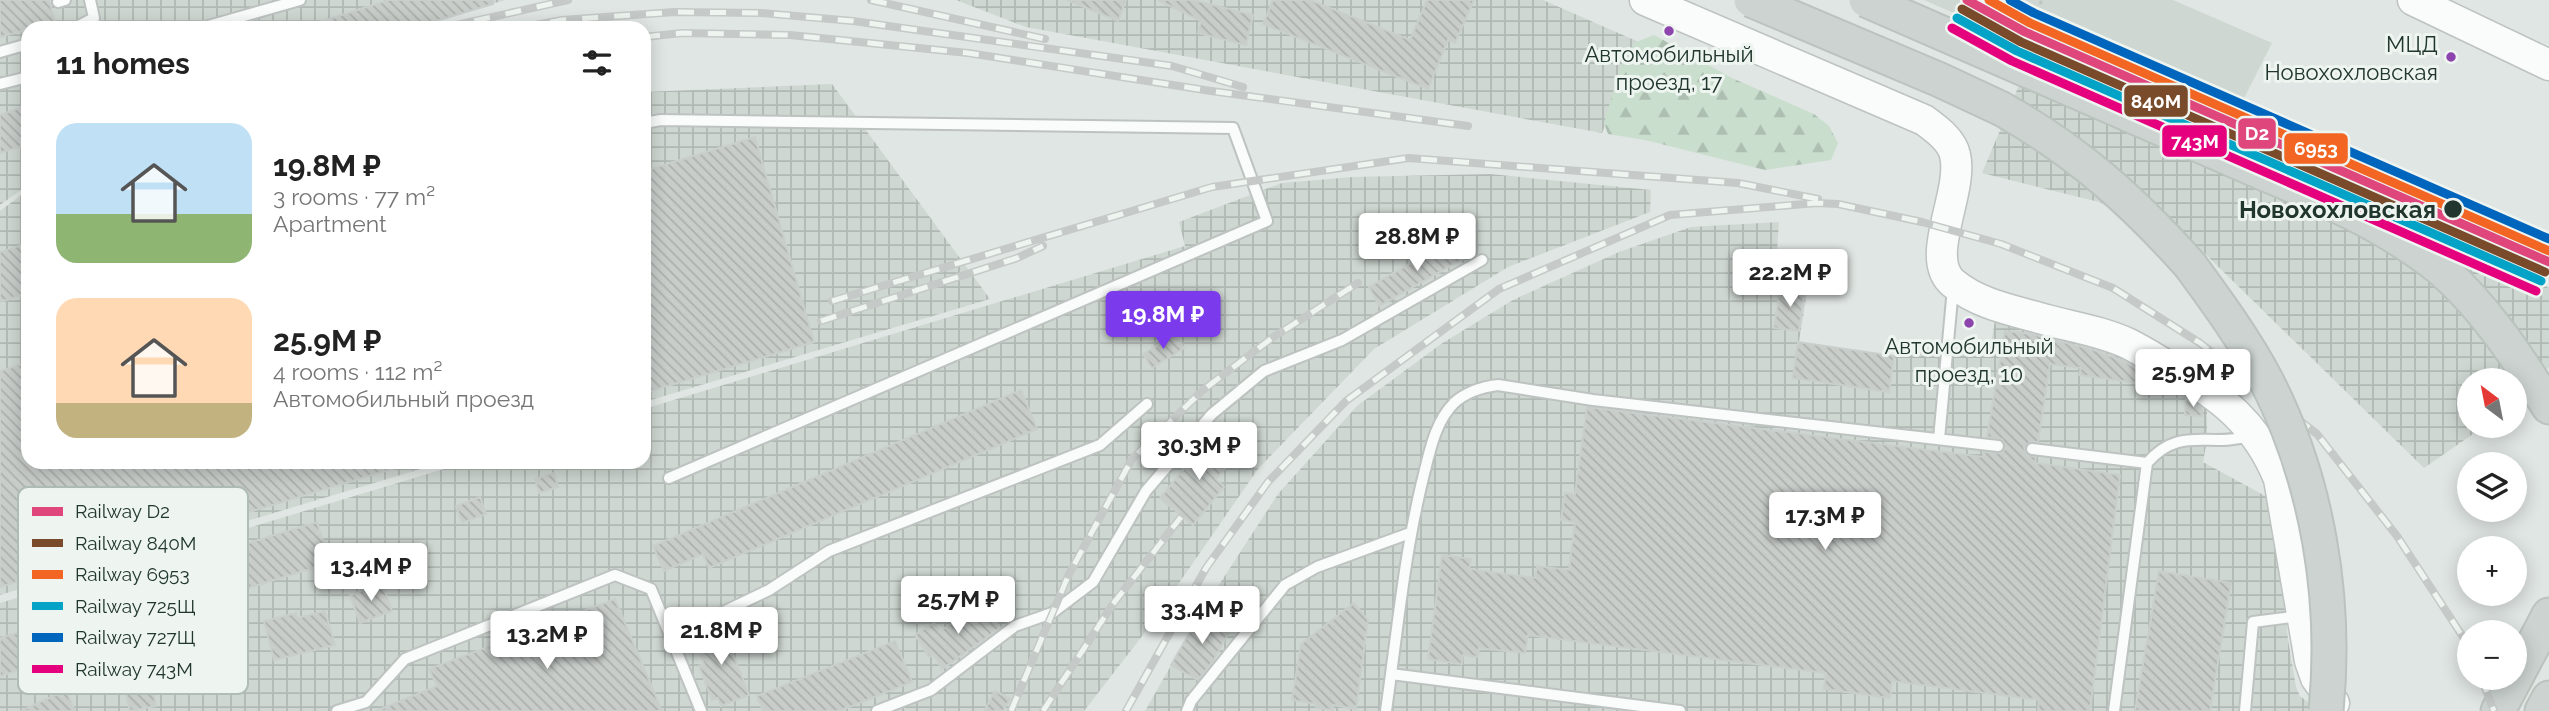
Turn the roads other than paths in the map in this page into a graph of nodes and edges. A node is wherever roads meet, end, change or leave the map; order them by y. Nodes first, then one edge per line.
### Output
1 (90, 0) edge
2 (300, 0) edge
3 (1645, 0) edge
4 (1751, 0) edge
5 (1867, 0) edge
6 (2413, 0) edge
7 (88, 21) edge
8 (226, 21) edge
9 (21, 46) edge
10 (0, 52) edge
11 (2549, 65) edge
12 (21, 79) edge
13 (0, 85) edge
14 (651, 122) edge
15 (1482, 260) dead end
16 (1953, 283) junction
17 (1147, 404) dead end
18 (2549, 407) edge
19 (2255, 434) junction
20 (1939, 439) junction
21 (1998, 446) dead end
22 (2032, 449) dead end
23 (2147, 463) junction
24 (669, 478) dead end
25 (1410, 533) junction
26 (2549, 615) edge
27 (2303, 616) junction
28 (671, 637) junction
29 (1391, 674) junction
30 (2549, 698) edge
31 (337, 711) edge
32 (701, 711) edge
33 (877, 711) edge
34 (1187, 711) edge
35 (1387, 711) edge
36 (1679, 711) edge
37 (2114, 711) edge
38 (2245, 711) edge
39 (2326, 711) edge
40 (2340, 711) edge
41 (2498, 711) edge
42 (2542, 711) edge

1 - 7 lane
2 - 8 lane
3 - 16 street
4 - 39 main road, bridge
5 - 18 main road, bridge
6 - 11 street
9 - 10 lane
12 - 13 lane
14 - 24 lane
15 - 33 lane
16 - 19 street
16 - 20 lane
17 - 28 lane
19 - 23 lane
19 - 27 street
20 - 21 lane
20 - 25 lane
22 - 23 lane
23 - 37 lane
25 - 29 lane
25 - 34 lane
26 - 41 main road
27 - 38 lane
27 - 40 street
28 - 31 lane
28 - 32 lane
29 - 35 lane
29 - 36 lane
30 - 42 main road

